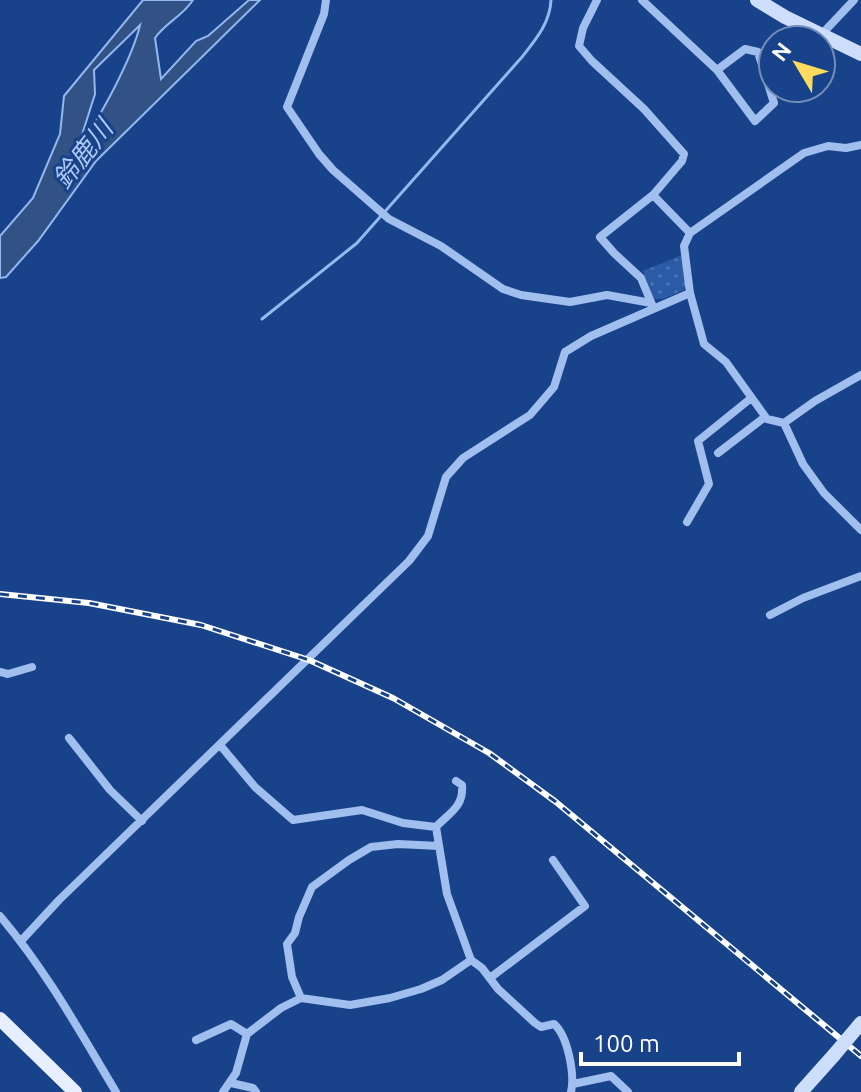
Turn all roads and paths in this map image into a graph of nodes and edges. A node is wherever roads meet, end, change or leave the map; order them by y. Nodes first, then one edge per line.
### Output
1 (326, 0) edge
2 (597, 0) edge
3 (642, 0) edge
4 (757, 0) edge
5 (854, 0) edge
6 (799, 24) edge
7 (831, 24) edge
8 (837, 43) edge
9 (861, 54) edge
10 (717, 70) junction
11 (861, 145) edge
12 (653, 195) junction
13 (690, 233) junction
14 (690, 293) junction
15 (652, 305) junction
16 (861, 375) edge
17 (750, 399) junction
18 (765, 417) junction
19 (784, 423) junction
20 (718, 453) dead end
21 (687, 522) dead end
22 (860, 528) edge
23 (861, 576) edge
24 (770, 615) dead end
25 (32, 667) dead end
26 (0, 672) edge
27 (69, 738) dead end
28 (220, 745) junction
29 (456, 781) dead end
30 (142, 821) junction
31 (436, 827) junction
32 (439, 846) junction
33 (553, 860) dead end
34 (0, 916) edge
35 (21, 941) junction
36 (471, 960) junction
37 (490, 978) junction
38 (301, 998) junction
39 (0, 1019) edge
40 (861, 1023) edge
41 (247, 1034) junction
42 (196, 1040) dead end
43 (231, 1083) junction
44 (572, 1088) edge
45 (75, 1092) edge
46 (116, 1092) edge
47 (223, 1092) edge
48 (256, 1092) edge
49 (628, 1092) edge
50 (801, 1092) edge

1 - 15 street
2 - 12 street
3 - 10 street
4 - 6 main road
5 - 7 street
8 - 9 main road
10 - 10 street
11 - 13 street
12 - 13 street
12 - 15 street
13 - 14 street
14 - 15 street
14 - 17 street
15 - 28 street
16 - 19 street
17 - 18 street
17 - 21 street
18 - 19 street
18 - 20 street
19 - 22 street
23 - 24 street
25 - 26 street
27 - 30 street
28 - 30 street
28 - 31 street
29 - 31 street
30 - 35 street
31 - 32 street
32 - 36 street
32 - 38 street
33 - 37 street
34 - 35 street
35 - 46 street
36 - 37 street
36 - 38 street
37 - 44 street
38 - 41 street
39 - 45 main road
40 - 50 main road, bridge
41 - 42 street
41 - 43 street
43 - 47 street
43 - 48 street
44 - 49 street

